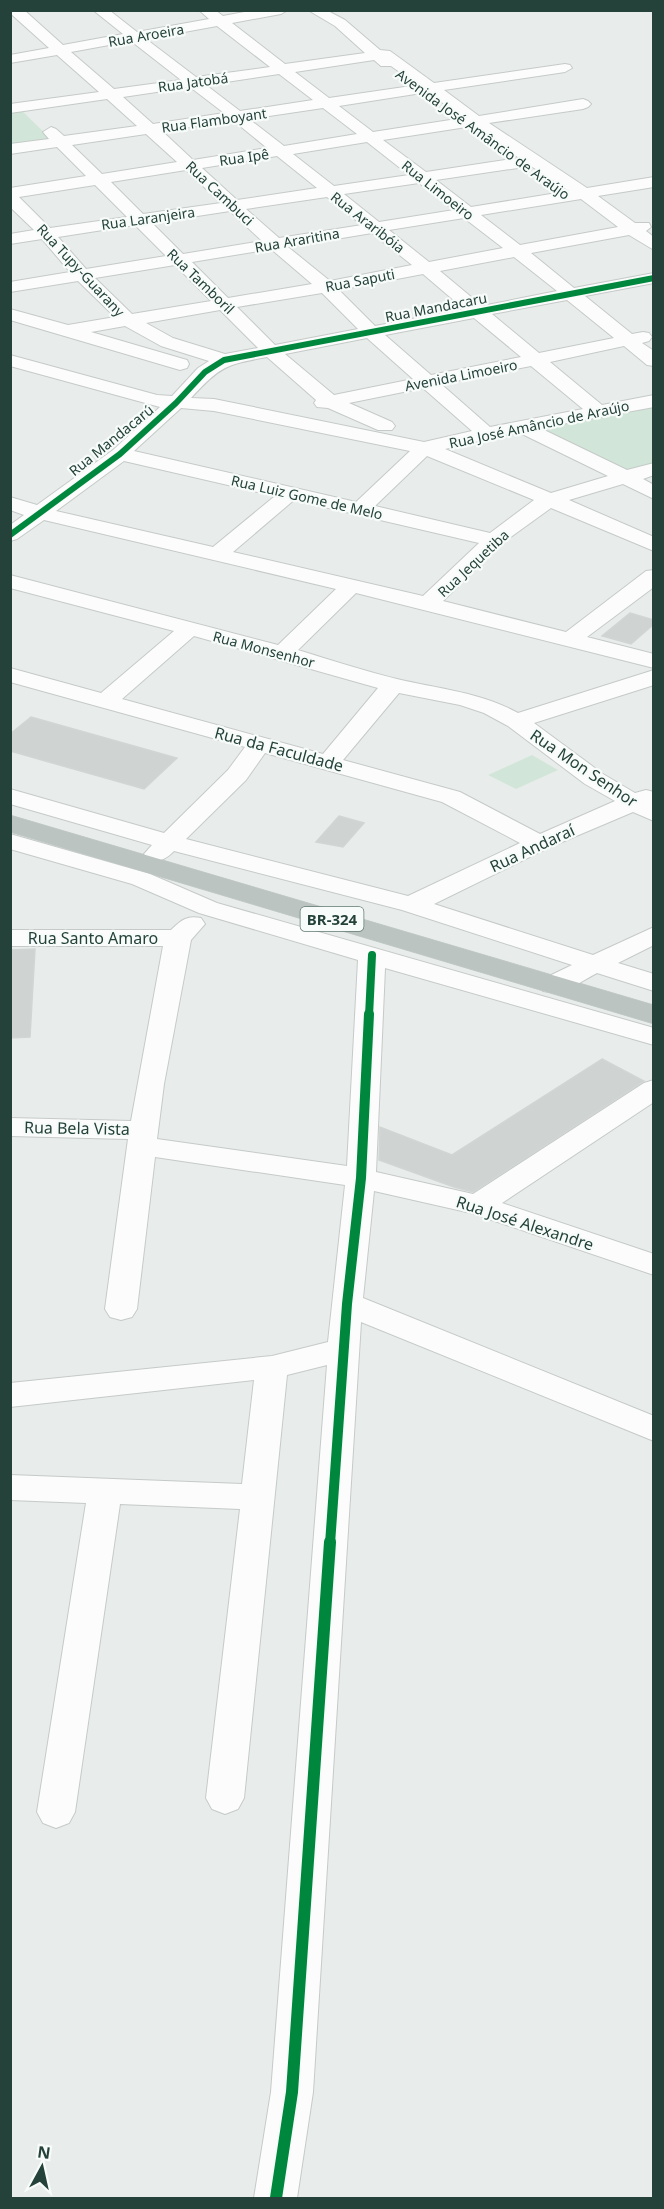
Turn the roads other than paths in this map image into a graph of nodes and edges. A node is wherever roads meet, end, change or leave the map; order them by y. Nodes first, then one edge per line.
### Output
1 (15, 10) edge
2 (100, 10) edge
3 (206, 10) edge
4 (281, 10) edge
5 (315, 10) edge
6 (339, 17) edge
7 (220, 22) junction
8 (135, 37) junction
9 (60, 50) junction
10 (376, 55) junction
11 (10, 59) edge
12 (565, 68) dead end
13 (281, 70) junction
14 (192, 82) junction
15 (424, 88) junction
16 (10, 93) edge
17 (108, 94) junction
18 (325, 102) junction
19 (582, 104) dead end
20 (18, 108) edge
21 (238, 117) junction
22 (472, 123) junction
23 (150, 129) junction
24 (372, 138) junction
25 (61, 142) junction
26 (10, 148) edge
27 (279, 152) junction
28 (528, 162) junction
29 (190, 165) junction
30 (420, 177) junction
31 (97, 180) junction
32 (654, 182) edge
33 (329, 191) junction
34 (576, 194) junction
35 (10, 195) edge
36 (233, 206) junction
37 (467, 212) junction
38 (138, 219) junction
39 (654, 225) edge
40 (374, 226) junction
41 (627, 230) junction
42 (46, 233) junction
43 (10, 239) edge
44 (275, 244) junction
45 (654, 245) edge
46 (516, 250) junction
47 (654, 254) edge
48 (180, 259) junction
49 (426, 268) junction
50 (82, 275) junction
51 (654, 278) edge
52 (10, 286) edge
53 (326, 287) junction
54 (572, 294) junction
55 (225, 305) junction
56 (481, 313) junction
57 (10, 314) edge
58 (129, 321) junction
59 (59, 329) junction
60 (372, 333) junction
61 (654, 335) edge
62 (35, 337) dead end
63 (630, 340) junction
64 (272, 352) junction
65 (13, 353) edge
66 (224, 360) junction
67 (538, 360) junction
68 (654, 361) edge
69 (205, 372) junction
70 (426, 380) junction
71 (654, 401) edge
72 (330, 402) junction
73 (176, 404) junction
74 (597, 411) junction
75 (269, 415) junction
76 (520, 426) junction
77 (485, 433) junction
78 (417, 446) junction
79 (120, 454) junction
80 (654, 469) edge
81 (623, 476) junction
82 (290, 493) junction
83 (654, 494) edge
84 (548, 500) junction
85 (10, 503) edge
86 (360, 509) junction
87 (40, 513) junction
88 (10, 535) edge
89 (494, 540) junction
90 (654, 545) edge
91 (216, 555) junction
92 (654, 576) edge
93 (10, 581) edge
94 (350, 587) junction
95 (428, 604) junction
96 (189, 629) junction
97 (570, 640) junction
98 (283, 653) junction
99 (654, 661) edge
100 (10, 675) edge
101 (654, 677) edge
102 (393, 685) junction
103 (106, 701) junction
104 (516, 721) junction
105 (260, 743) junction
106 (329, 762) junction
107 (10, 782) edge
108 (10, 796) edge
109 (647, 803) edge
110 (10, 823) edge
111 (172, 837) junction
112 (10, 841) edge
113 (540, 843) junction
114 (148, 864) junction
115 (217, 898) junction
116 (411, 905) junction
117 (654, 935) edge
118 (10, 938) edge
119 (178, 938) junction
120 (372, 955) junction
121 (595, 964) junction
122 (654, 983) edge
123 (553, 985) junction
124 (654, 1015) edge
125 (654, 1037) edge
126 (654, 1089) edge
127 (10, 1127) edge
128 (143, 1138) junction
129 (361, 1178) junction
130 (478, 1205) junction
131 (654, 1265) edge
132 (347, 1304) junction
133 (121, 1309) dead end
134 (344, 1350) junction
135 (272, 1367) junction
136 (10, 1395) edge
137 (654, 1429) edge
138 (10, 1487) edge
139 (105, 1490) junction
140 (258, 1497) junction
141 (225, 1798) dead end
142 (56, 1812) dead end
143 (276, 2199) edge

1 - 9 street, Rua Cambuci
2 - 8 street, Rua Araribóia
3 - 7 street, Rua Limoeiro
4 - 7 street, Rua Aroeira
5 - 6 street
6 - 10 street
7 - 8 street, Rua Aroeira
7 - 13 street, Rua Limoeiro
8 - 9 street, Rua Aroeira
8 - 14 street, Rua Araribóia
9 - 11 street, Rua Aroeira
9 - 17 street, Rua Cambuci
10 - 13 street, Rua Jatobá
10 - 15 street
12 - 15 street, Rua Flamboyant
13 - 14 street, Rua Jatobá
13 - 18 street, Rua Limoeiro
14 - 17 street, Rua Jatobá
14 - 21 street, Rua Araribóia
15 - 18 street, Rua Flamboyant
15 - 22 street
16 - 20 street, Rua Tamboril
17 - 20 street, Rua Jatobá
17 - 23 street, Rua Cambuci
18 - 21 street, Rua Flamboyant
18 - 24 street, Rua Limoeiro
19 - 22 street, Rua Ipê
20 - 25 street, Rua Tamboril
21 - 23 street, Rua Flamboyant
21 - 27 street, Rua Araribóia
22 - 24 street, Rua Ipê
22 - 28 street
23 - 25 street, Rua Flamboyant
23 - 29 street, Rua Cambuci
24 - 27 street, Rua Ipê
24 - 30 street, Rua Limoeiro
25 - 26 street, Rua Flamboyant
25 - 31 street, Rua Tamboril
27 - 29 street, Rua Ipê
27 - 33 street, Rua Araribóia
28 - 30 street, Rua Laranjeira
28 - 34 street
29 - 31 street, Rua Ipê
29 - 36 street, Rua Cambuci
30 - 33 street, Rua Laranjeira
30 - 37 street, Rua Limoeiro
31 - 35 street, Rua Ipê
31 - 38 street, Rua Tamboril
32 - 34 street, Rua Araritina
33 - 36 street, Rua Laranjeira
33 - 40 street, Rua Araribóia
34 - 37 street, Rua Araritina
34 - 41 street
35 - 42 street, Rua Tupy-Guarany
36 - 38 street, Rua Laranjeira
36 - 44 street, Rua Cambuci
37 - 40 street, Rua Araritina
37 - 46 street, Rua Limoeiro
38 - 42 street, Rua Laranjeira
38 - 48 street, Rua Tamboril
39 - 41 street, Rua Saputi
40 - 44 street, Rua Araritina
40 - 49 street, Rua Araribóia
41 - 45 street
41 - 46 street, Rua Saputi
41 - 47 street
42 - 43 street, Rua Laranjeira
42 - 50 street, Rua Tupy-Guarany
44 - 48 street, Rua Araritina
44 - 53 street, Rua Cambuci
46 - 49 street, Rua Saputi
46 - 54 street, Rua Limoeiro
48 - 50 street, Rua Araritina
48 - 55 street, Rua Tamboril
49 - 53 street, Rua Saputi
49 - 56 street, Rua Araribóia
50 - 52 street, Rua Araritina
50 - 58 street, Rua Tupy-Guarany
51 - 54 street, Rua Mandacaru
53 - 55 street, Rua Saputi
53 - 60 street, Rua Cambuci
54 - 56 street, Rua Mandacaru
54 - 63 street, Rua Limoeiro
55 - 58 street, Rua Saputi
55 - 64 street, Rua Tamboril
56 - 60 street, Rua Mandacaru
56 - 67 street, Rua Araribóia
57 - 59 street
58 - 59 street, Rua Saputi
58 - 66 street, Rua Tupy-Guarany
59 - 62 street
59 - 69 street
60 - 64 street, Rua Mandacaru
60 - 70 street, Rua Cambuci
61 - 63 street, Avenida Limoeiro
63 - 67 street, Avenida Limoeiro
63 - 68 street, Rua Limoeiro
64 - 66 street, Rua Mandacaru
64 - 72 street, Rua Tamboril
65 - 73 street, Rua Tamboril
66 - 69 street, Rua Mandacarú
67 - 70 street, Avenida Limoeiro
67 - 74 street, Rua Araribóia
69 - 73 street, Rua Mandacarú
70 - 72 street, Avenida Limoeiro
70 - 77 street, Rua Cambuci
71 - 74 street, Rua José Amâncio de Araújo
72 - 75 street, Avenida Limoeiro
72 - 78 street, Rua Tamboril
73 - 75 street, Rua Tamboril
73 - 79 street, Rua Mandacarú
74 - 76 street, Rua José Amâncio de Araújo
75 - 78 street, Rua Tamboril
76 - 77 street, Rua José Amâncio de Araújo
76 - 81 street
77 - 78 street, Rua José Amâncio de Araújo
78 - 84 street, Rua Tamboril
78 - 86 street
79 - 82 street, Rua Luiz Gome de Melo
79 - 87 street, Rua Mandacarú
80 - 81 street, Rua Jequetiba
81 - 83 street
81 - 84 street, Rua Jequetiba
82 - 86 street, Rua Luiz Gome de Melo
82 - 91 street
84 - 89 street, Rua Jequetiba
84 - 90 street, Rua Tamboril
85 - 87 street
86 - 89 street, Rua Luiz Gome de Melo
87 - 88 street, Rua Mandacarú
87 - 91 street
89 - 95 street, Rua Jequetiba
91 - 94 street
92 - 97 street
93 - 96 street, Rua Monsenhor
94 - 95 street
94 - 98 street
95 - 97 street
96 - 98 street, Rua Monsenhor
96 - 103 street
97 - 99 street
98 - 102 street, Rua Monsenhor
100 - 103 street, Rua da Faculdade
101 - 104 street
102 - 104 street, Rua Monsenhor
102 - 106 street
103 - 105 street, Rua da Faculdade
104 - 109 street, Rua Mon Senhor
105 - 106 street, Rua da Faculdade
105 - 111 street
106 - 113 street, Rua da Faculdade
107 - 111 street
108 - 111 street
109 - 113 street, Rua Andaraí
110 - 114 highway, BR-324
111 - 114 street
111 - 116 street
112 - 115 street
113 - 116 street, Rua Andaraí
114 - 115 highway, BR-324
115 - 119 street, Rua Santo Amaro
115 - 120 street
115 - 123 highway, BR-324
116 - 121 street
117 - 121 street
118 - 119 street, Rua Santo Amaro
119 - 128 street
120 - 125 street
120 - 129 street
121 - 122 street
121 - 123 street
123 - 124 highway, BR-324
126 - 130 street
127 - 128 street, Rua Bela Vista
128 - 129 street, Rua Bela Vista
128 - 133 street
129 - 130 street, Rua José Alexandre
129 - 132 street
130 - 131 street, Rua José Alexandre
132 - 134 street
132 - 137 street
134 - 135 street
134 - 143 street
135 - 136 street
135 - 140 street
138 - 139 street
139 - 140 street
139 - 142 street
140 - 141 street

